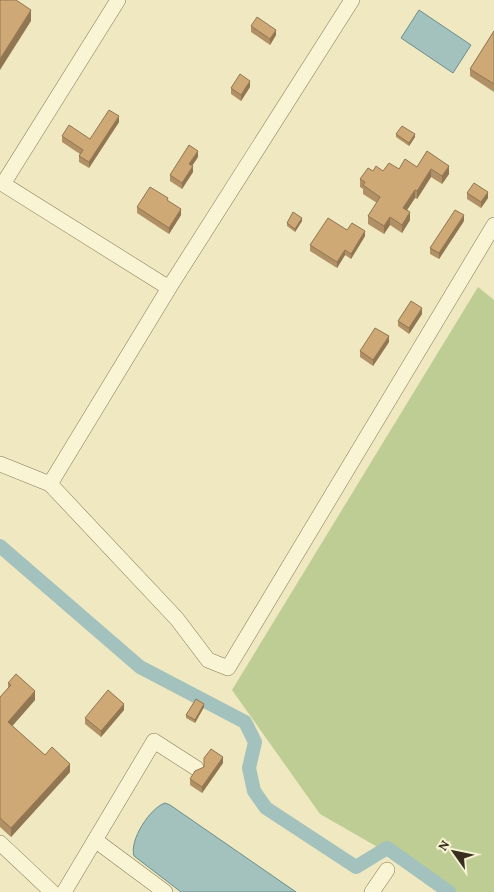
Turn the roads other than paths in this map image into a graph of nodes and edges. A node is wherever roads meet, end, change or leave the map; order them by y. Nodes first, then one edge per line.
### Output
1 (118, 0) edge
2 (352, 0) edge
3 (0, 166) edge
4 (1, 186) edge
5 (494, 225) edge
6 (169, 288) junction
7 (0, 464) edge
8 (50, 484) junction
9 (196, 768) edge
10 (95, 840) junction
11 (0, 843) edge
12 (387, 870) dead end
13 (52, 892) edge
14 (64, 892) edge
15 (165, 892) edge
16 (372, 892) edge

1 - 4 street
2 - 6 street
3 - 4 street
4 - 6 street
5 - 8 street
6 - 8 street
7 - 8 street
9 - 10 street
10 - 14 street
10 - 15 street
11 - 13 street
12 - 16 street

